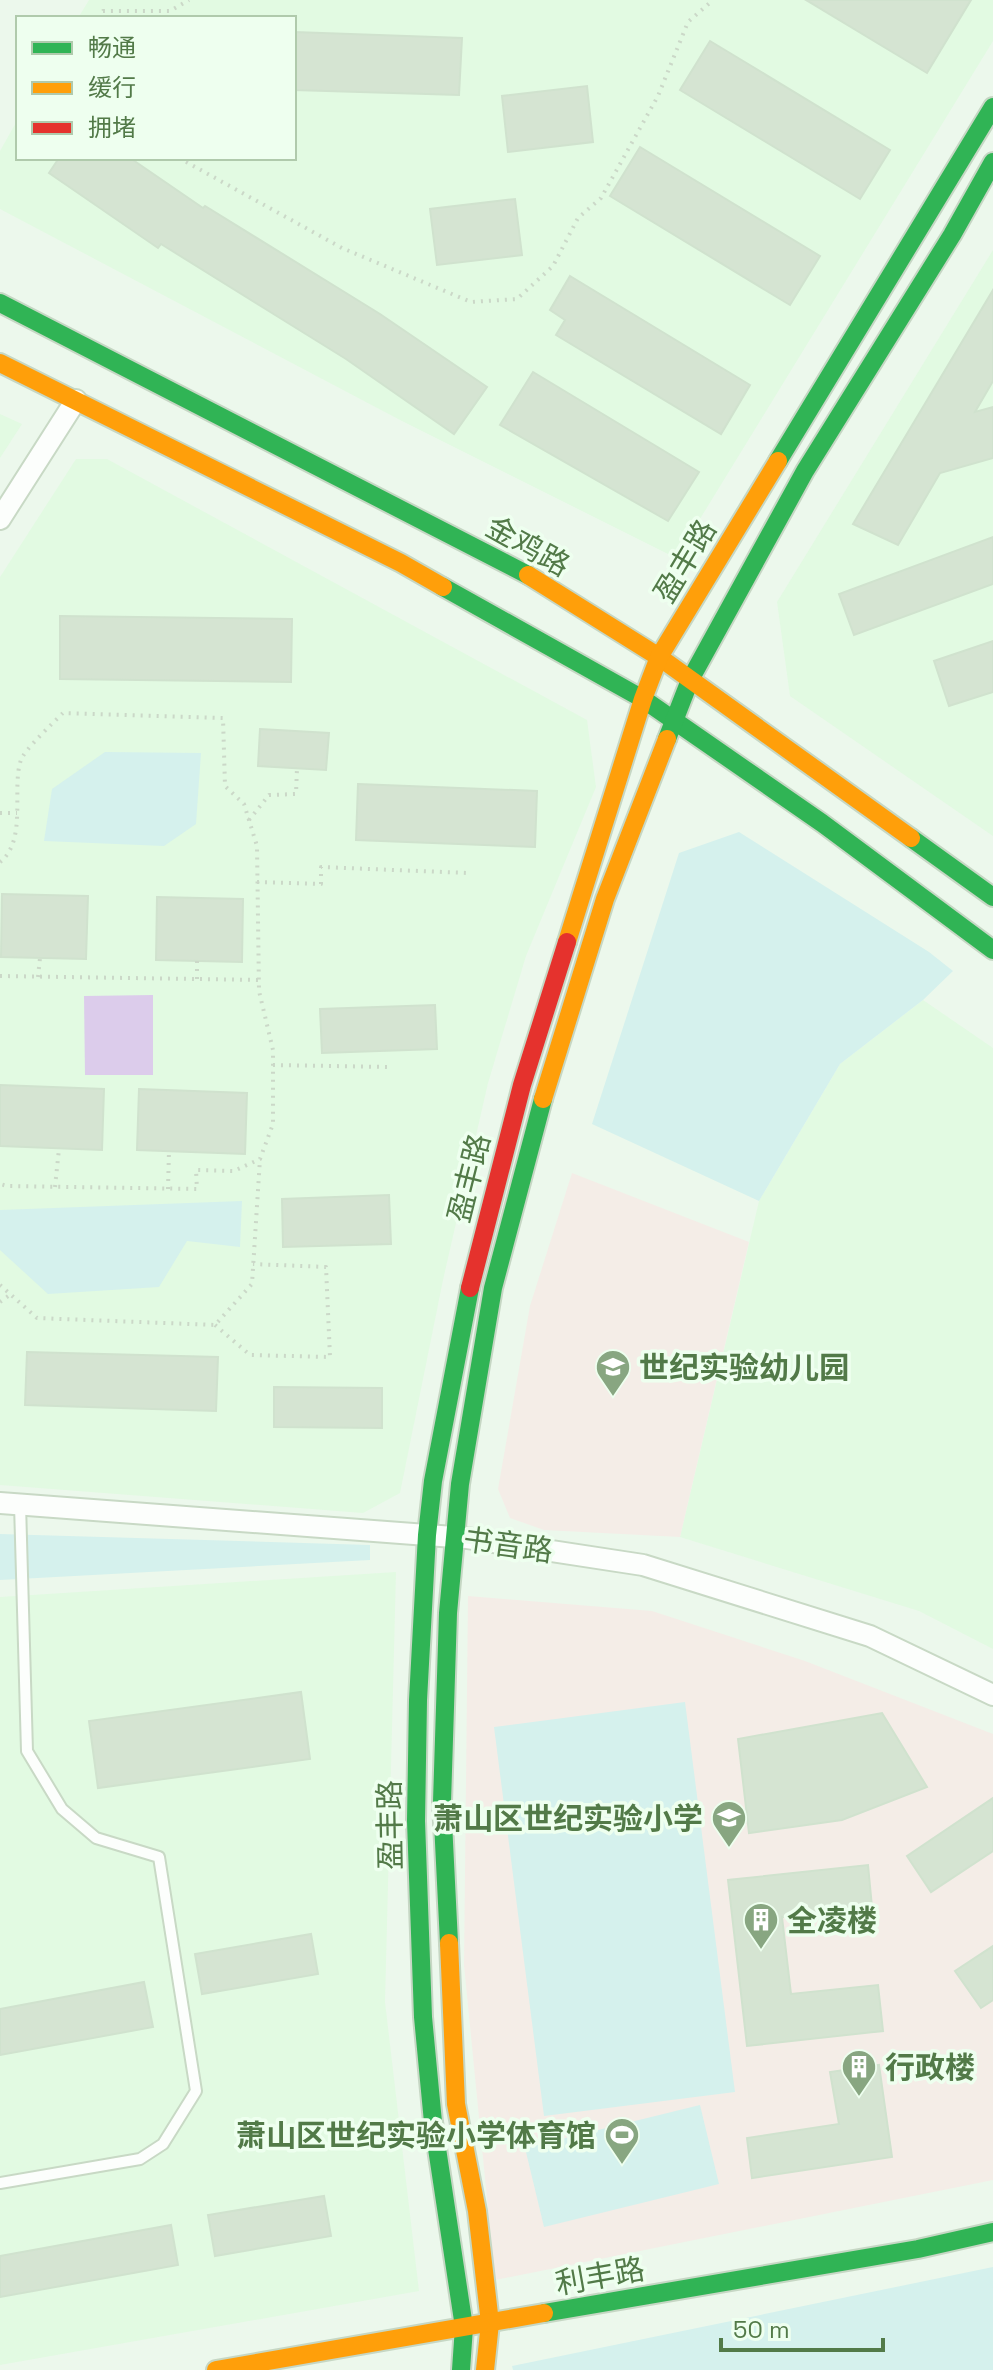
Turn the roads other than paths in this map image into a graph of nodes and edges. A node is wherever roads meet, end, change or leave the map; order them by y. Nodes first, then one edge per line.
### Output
1 (993, 107) edge
2 (993, 162) edge
3 (0, 303) edge
4 (0, 363) edge
5 (76, 400) junction
6 (0, 519) edge
7 (659, 657) junction
8 (690, 680) junction
9 (643, 699) junction
10 (673, 720) junction
11 (993, 897) edge
12 (993, 950) edge
13 (10, 1504) edge
14 (427, 1535) junction
15 (455, 1537) junction
16 (993, 1695) edge
17 (0, 2183) edge
18 (993, 2232) edge
19 (490, 2323) junction
20 (464, 2327) junction
21 (216, 2370) edge
22 (461, 2370) edge
23 (485, 2370) edge

1 - 7 main road, 盈丰路
2 - 8 main road, 盈丰路
3 - 7 main road, 金鸡路
4 - 5 main road
5 - 6 street
5 - 9 main road
7 - 8 main road, 金鸡路
7 - 9 main road, 盈丰路
8 - 10 main road, 盈丰路
8 - 11 main road, 金鸡路
9 - 10 main road
9 - 14 main road, 盈丰路
10 - 12 main road
10 - 15 main road, 盈丰路
13 - 14 street, 书音路
13 - 17 lane
14 - 15 street, 书音路
14 - 20 main road, 盈丰路
15 - 16 street, 书音路
15 - 19 main road, 盈丰路
18 - 19 main road, 利丰路
19 - 20 main road, 利丰路
19 - 23 main road, 盈丰路
20 - 21 main road, 利丰路
20 - 22 main road, 盈丰路

